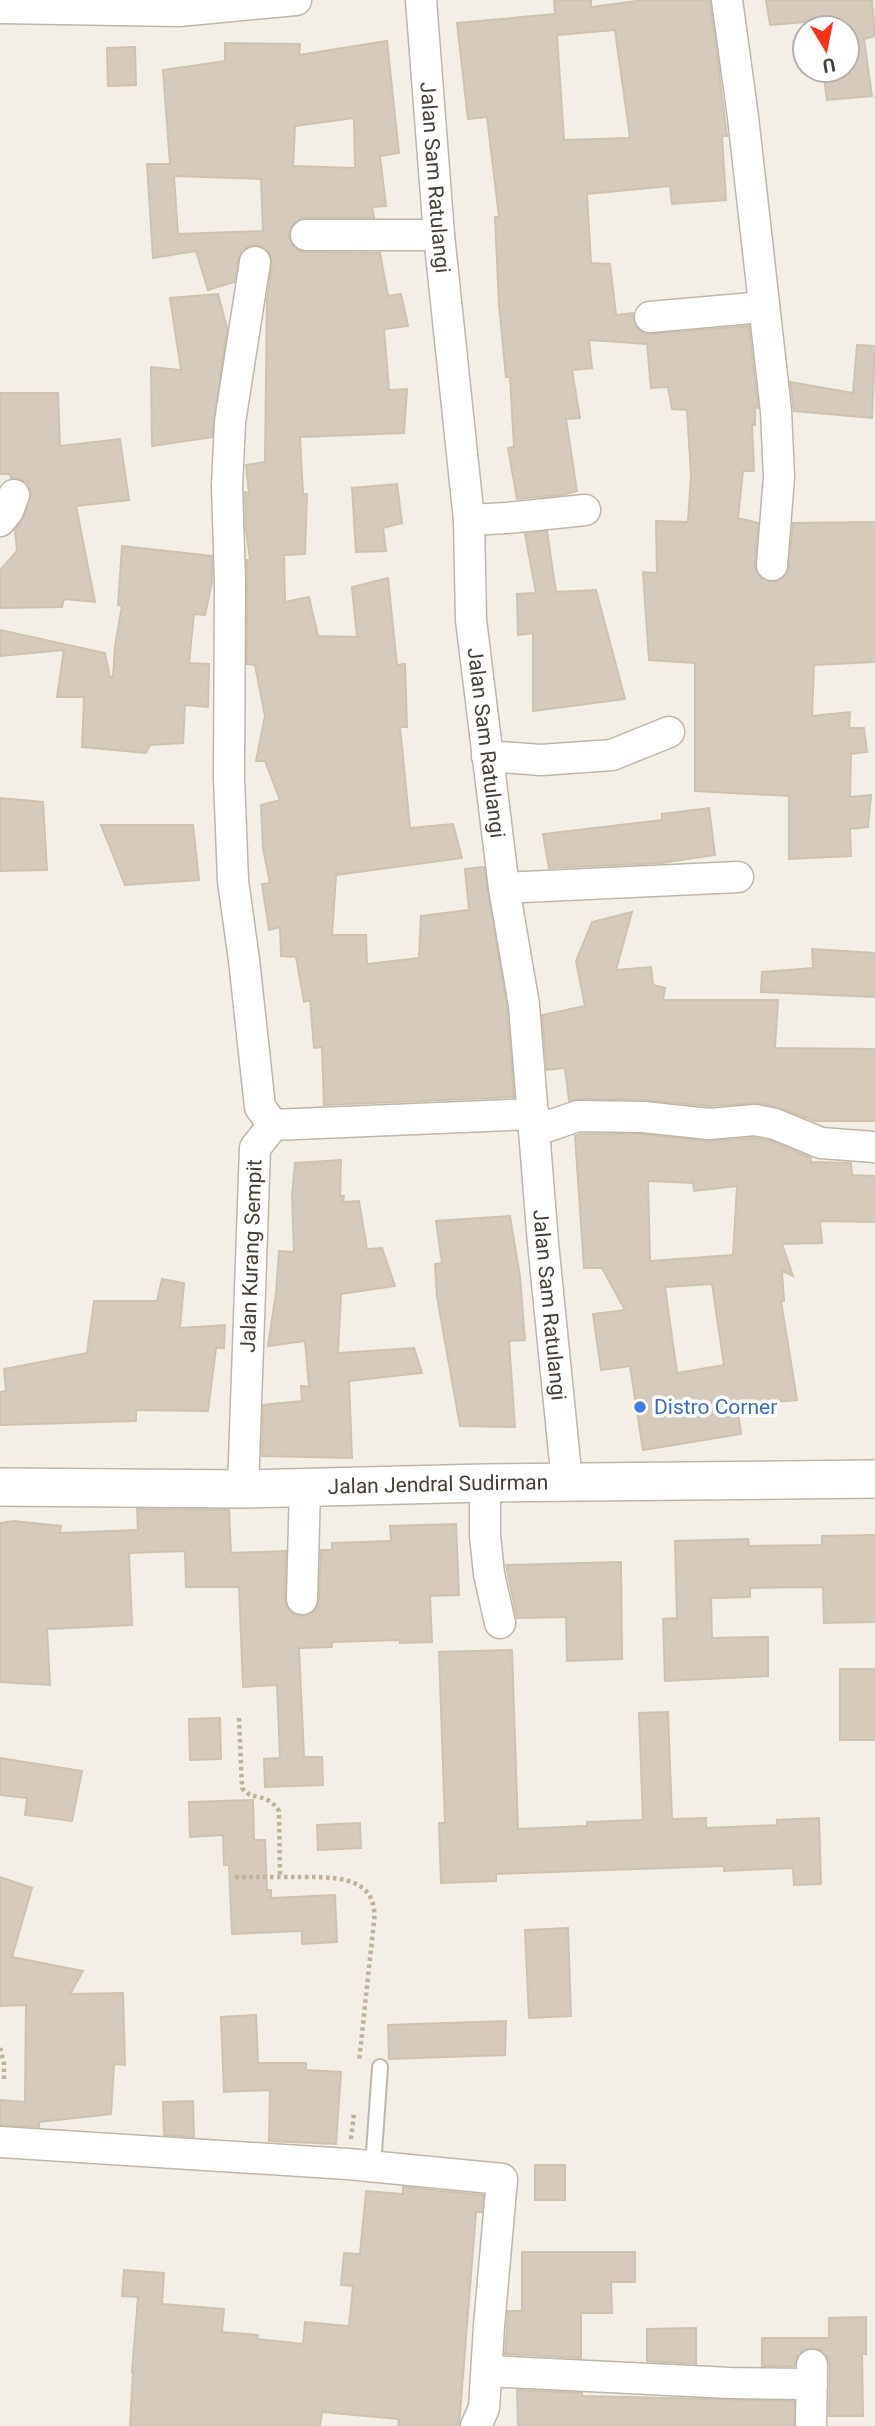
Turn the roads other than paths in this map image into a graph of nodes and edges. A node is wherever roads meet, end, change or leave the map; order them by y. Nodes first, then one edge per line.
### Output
1 (296, 0) edge
2 (421, 0) edge
3 (727, 0) edge
4 (0, 8) edge
5 (306, 235) dead end
6 (439, 235) junction
7 (255, 262) dead end
8 (764, 307) junction
9 (650, 317) dead end
10 (14, 495) dead end
11 (585, 509) dead end
12 (469, 520) junction
13 (0, 521) edge
14 (772, 565) dead end
15 (669, 732) dead end
16 (487, 756) junction
17 (738, 877) dead end
18 (504, 888) junction
19 (534, 1123) junction
20 (274, 1125) junction
21 (875, 1147) edge
22 (875, 1479) edge
23 (567, 1482) junction
24 (485, 1483) junction
25 (0, 1487) edge
26 (305, 1488) junction
27 (243, 1489) junction
28 (302, 1600) dead end
29 (500, 1623) dead end
30 (380, 2067) dead end
31 (0, 2143) edge
32 (361, 2165) junction
33 (487, 2371) junction
34 (476, 2426) edge
35 (811, 2426) edge

1 - 4 street
2 - 6 street, Jalan Sam Ratulangi
3 - 8 street
5 - 6 street
6 - 12 street, Jalan Sam Ratulangi
7 - 20 street
8 - 9 street
8 - 14 street
10 - 13 street
11 - 12 street
12 - 16 street, Jalan Sam Ratulangi
15 - 16 street
16 - 18 street, Jalan Sam Ratulangi
17 - 18 street
18 - 19 street, Jalan Sam Ratulangi
19 - 20 street
19 - 21 street
19 - 23 street, Jalan Sam Ratulangi
20 - 27 street, Jalan Kurang Sempit
22 - 23 street, Jalan Jendral Sudirman
23 - 24 street, Jalan Jendral Sudirman
24 - 26 street, Jalan Jendral Sudirman
24 - 29 street
25 - 27 street, Jalan Jendral Sudirman
26 - 27 street, Jalan Jendral Sudirman
26 - 28 street
30 - 32 lane
31 - 32 street
32 - 33 street
33 - 34 street
33 - 35 street

